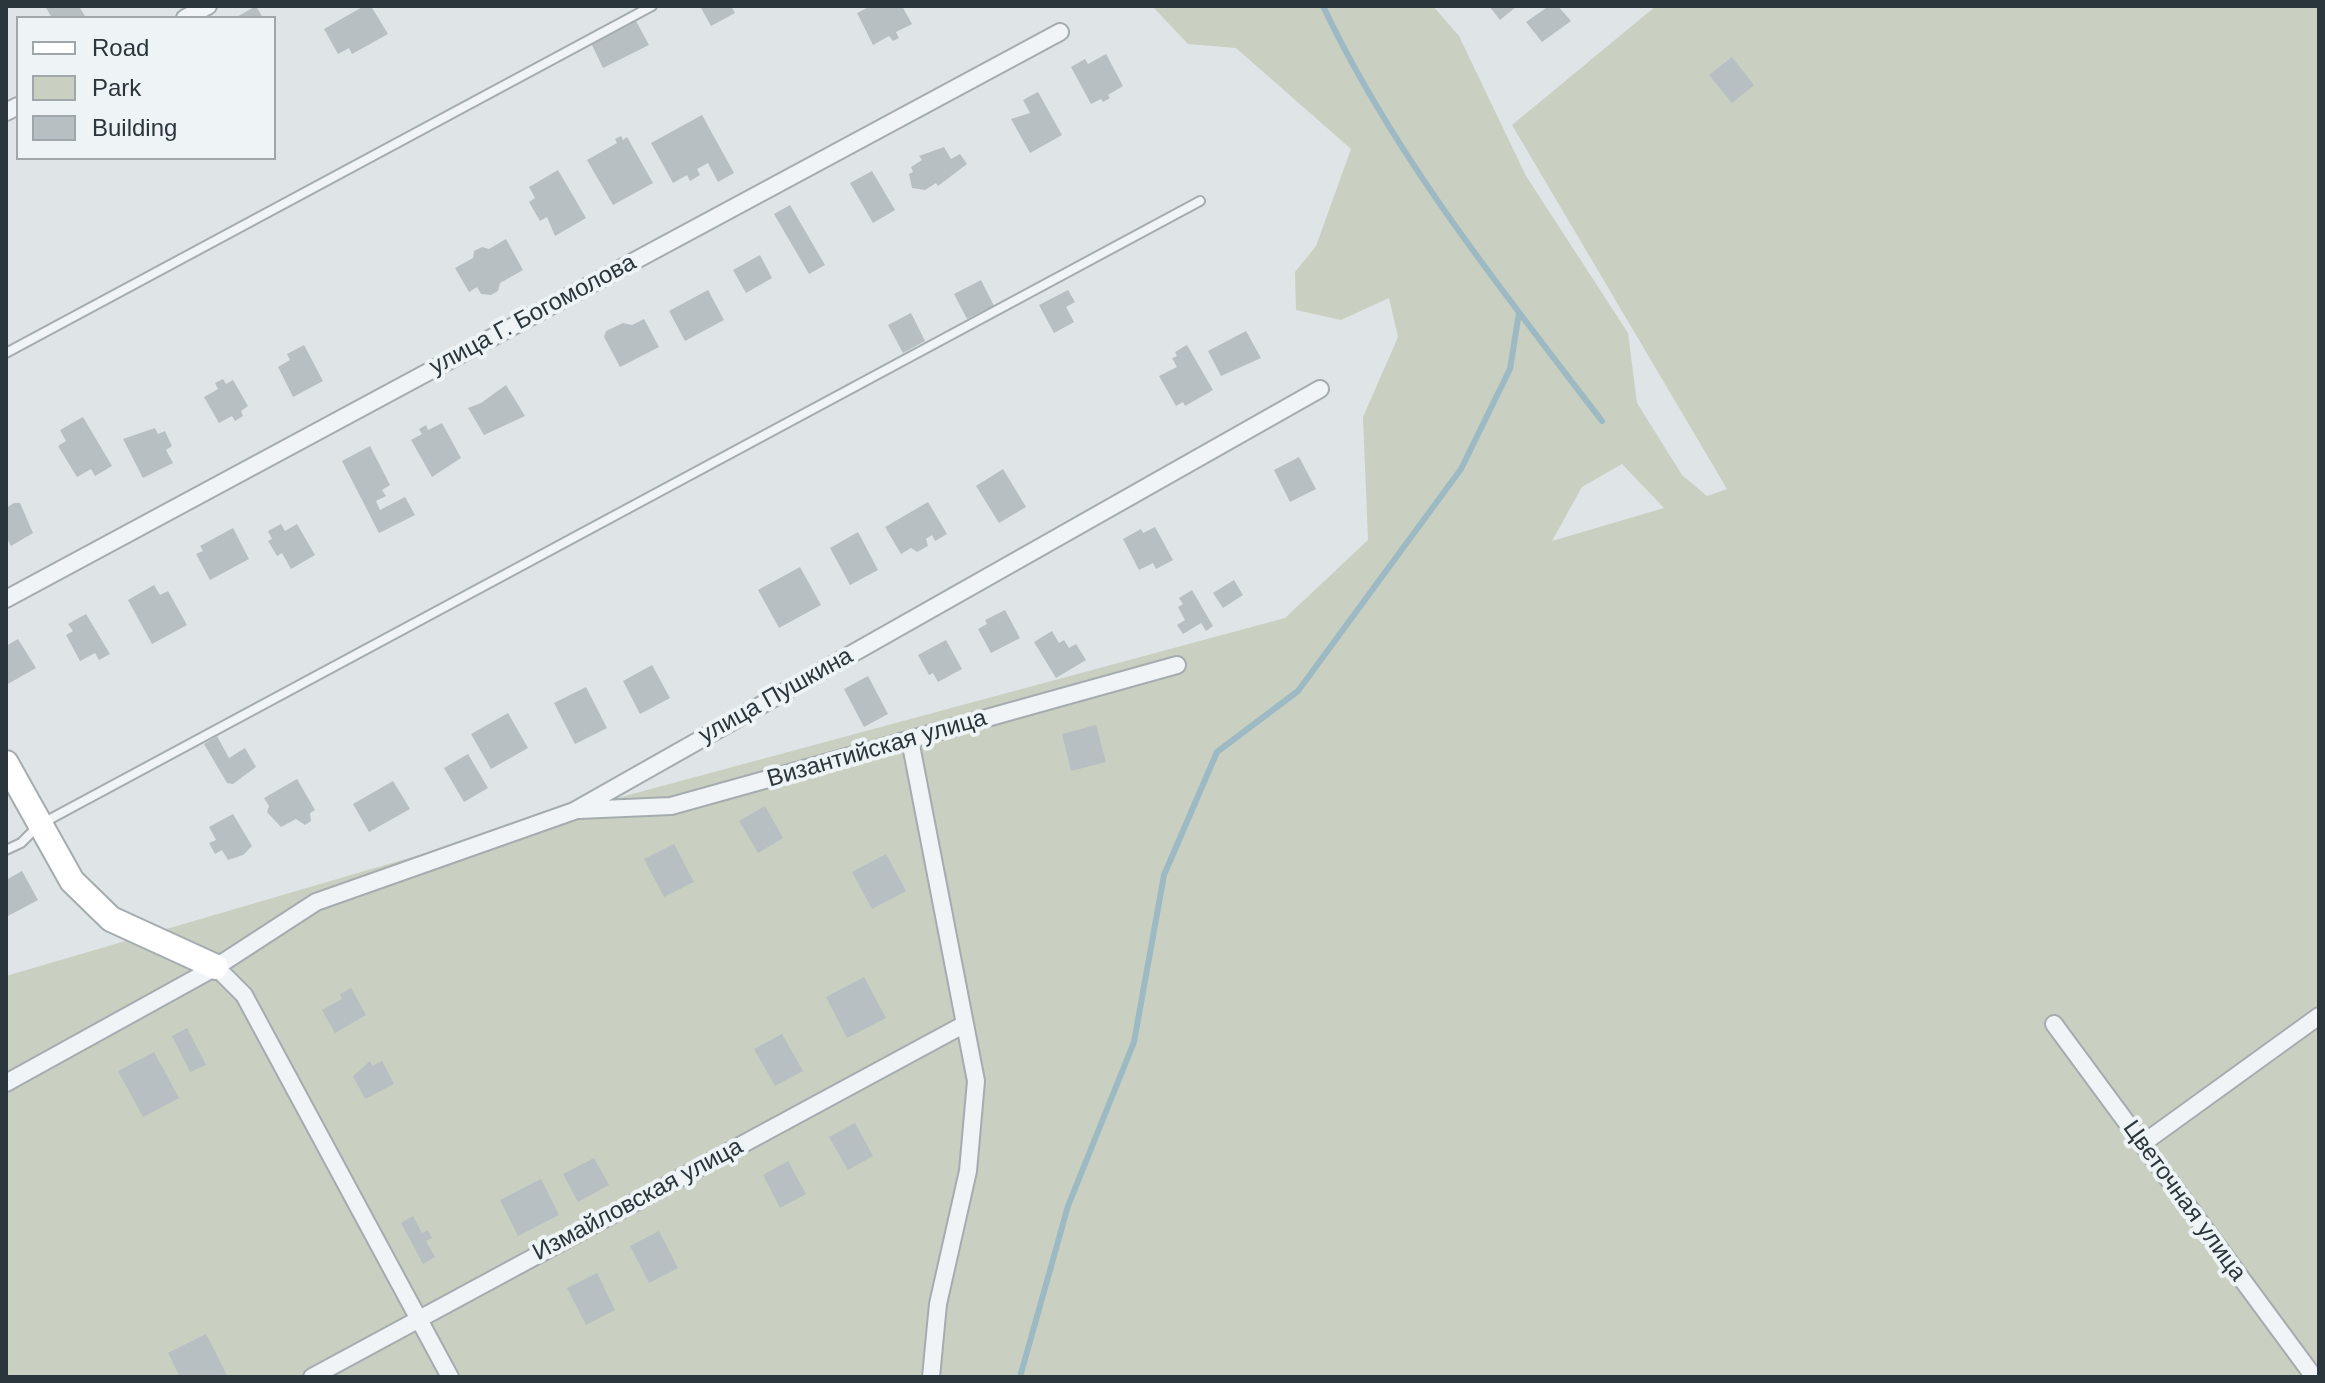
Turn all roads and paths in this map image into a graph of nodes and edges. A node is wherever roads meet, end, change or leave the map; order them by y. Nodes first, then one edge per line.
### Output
1 (208, 6) edge
2 (652, 6) edge
3 (189, 16) edge
4 (1060, 32) dead end
5 (1200, 201) dead end
6 (6, 353) edge
7 (1320, 389) dead end
8 (6, 599) edge
9 (1177, 665) dead end
10 (910, 740) junction
11 (6, 763) edge
12 (574, 811) junction
13 (39, 825) junction
14 (6, 850) edge
15 (216, 967) junction
16 (2319, 1016) edge
17 (965, 1024) junction
18 (2054, 1024) dead end
19 (6, 1083) edge
20 (2142, 1144) junction
21 (418, 1319) junction
22 (2315, 1374) edge
23 (312, 1377) edge
24 (450, 1377) edge
25 (931, 1377) edge

1 - 3 street
2 - 6 lane
4 - 8 street, улица Г. Богомолова
5 - 13 lane
7 - 12 street, улица Пушкина
9 - 10 street, Византийская улица
10 - 12 street, Византийская улица
10 - 17 street
11 - 13 street
12 - 15 street, улица Пушкина
13 - 14 lane
13 - 15 street
15 - 19 street, улица Пушкина
15 - 21 street
16 - 20 street
17 - 21 street, Измайловская улица
17 - 25 street
18 - 20 street, Цветочная улица
20 - 22 street, Цветочная улица
21 - 23 street, Измайловская улица
21 - 24 street

